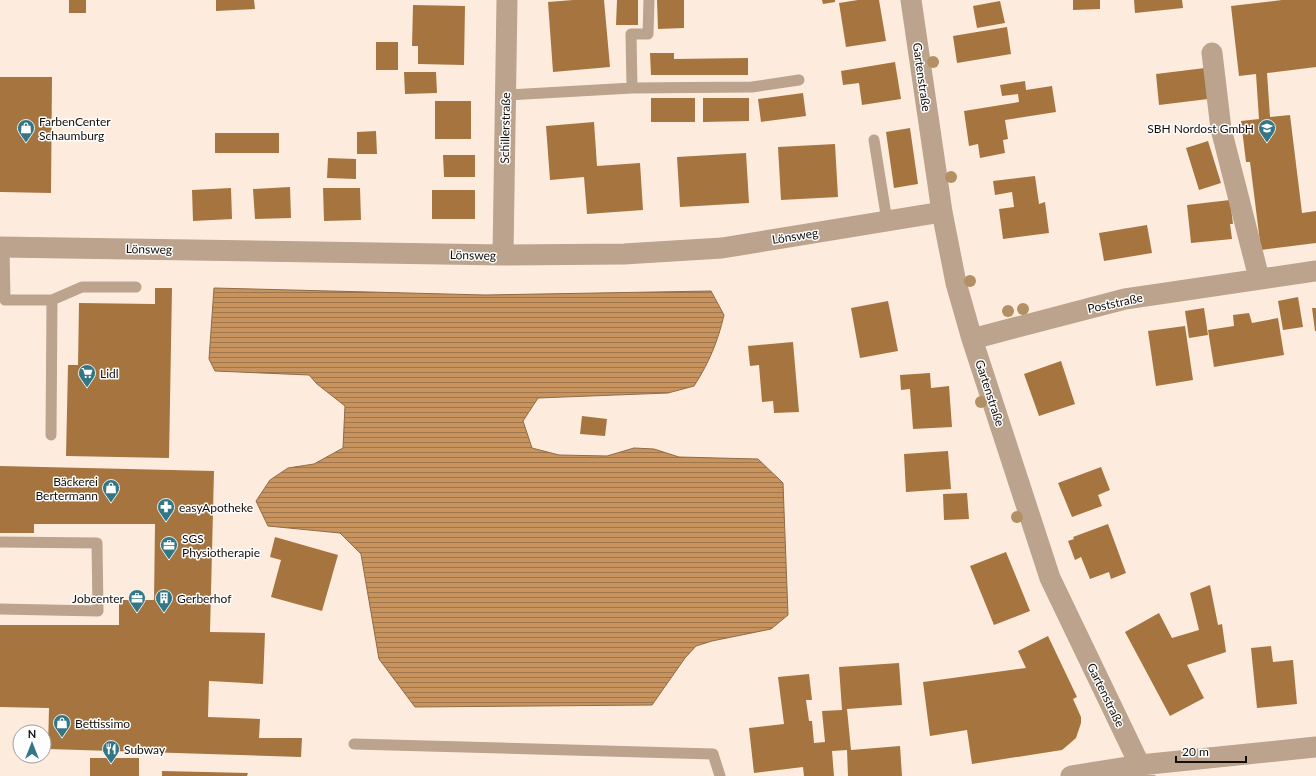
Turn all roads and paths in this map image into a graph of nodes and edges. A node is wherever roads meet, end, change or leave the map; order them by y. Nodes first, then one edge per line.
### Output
1 (507, 0) edge
2 (649, 0) edge
3 (911, 0) edge
4 (1212, 53) dead end
5 (799, 80) dead end
6 (632, 88) junction
7 (506, 95) junction
8 (874, 140) dead end
9 (942, 212) junction
10 (888, 221) junction
11 (2, 247) edge
12 (503, 255) junction
13 (1316, 271) edge
14 (1259, 278) junction
15 (136, 287) dead end
16 (52, 300) junction
17 (972, 339) junction
18 (51, 435) dead end
19 (0, 542) edge
20 (0, 609) edge
21 (354, 744) dead end
22 (1316, 747) edge
23 (1142, 771) edge
24 (720, 776) edge
25 (1071, 776) edge

1 - 7 street, Schillerstraße
2 - 6 lane
3 - 9 street, Gartenstraße
4 - 14 street
5 - 6 lane
6 - 7 lane
7 - 12 street, Schillerstraße
8 - 10 lane
9 - 10 street, Lönsweg
9 - 17 street, Gartenstraße
10 - 12 street, Lönsweg
11 - 12 street, Lönsweg
11 - 16 lane
13 - 14 street, Poststraße
14 - 17 street, Poststraße
15 - 16 lane
16 - 18 lane
17 - 23 street, Gartenstraße
19 - 20 lane
21 - 24 lane
22 - 23 street
23 - 25 street

